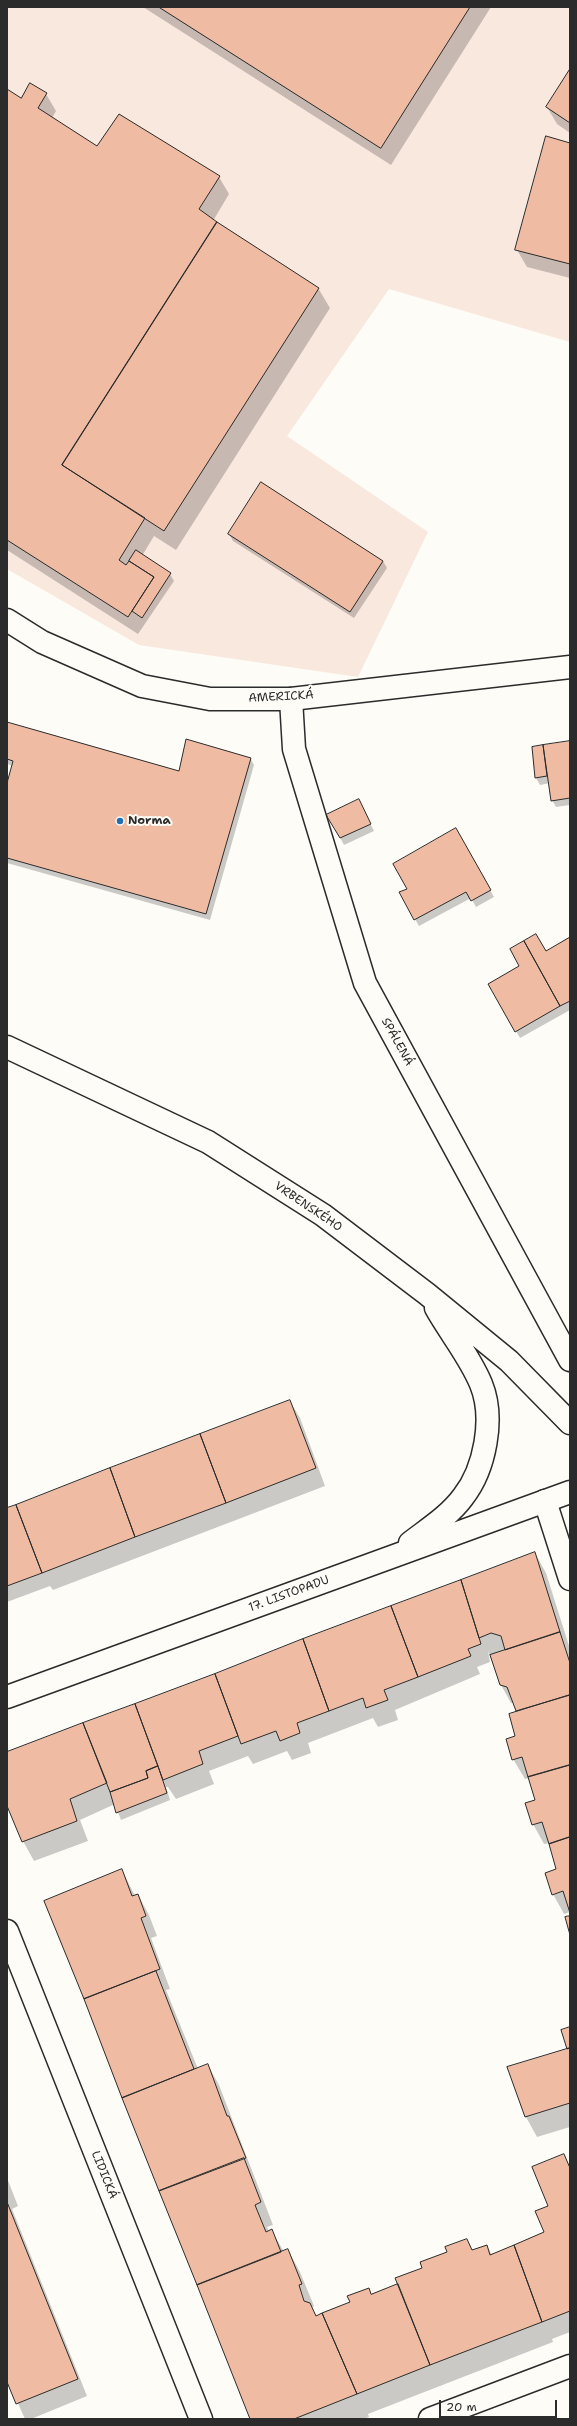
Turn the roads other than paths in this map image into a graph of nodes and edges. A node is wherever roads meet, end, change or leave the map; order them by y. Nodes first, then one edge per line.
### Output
1 (7, 620) edge
2 (570, 667) edge
3 (291, 698) junction
4 (7, 1047) edge
5 (428, 1295) junction
6 (570, 1360) edge
7 (570, 1423) edge
8 (570, 1492) edge
9 (545, 1501) junction
10 (383, 1560) junction
11 (570, 1578) edge
12 (7, 1696) edge
13 (7, 1931) edge
14 (570, 2366) edge
15 (201, 2419) edge
16 (430, 2419) edge

1 - 3 street, AMERICKÁ
2 - 3 street, AMERICKÁ
3 - 6 street, SPÁLENÁ
4 - 5 street, VRBENSKÉHO
5 - 7 street, VRBENSKÉHO
5 - 10 street
8 - 9 street, 17. LISTOPADU
9 - 10 street, 17. LISTOPADU
9 - 11 street
10 - 12 street, 17. LISTOPADU
13 - 15 street, LIDICKÁ
14 - 16 street

